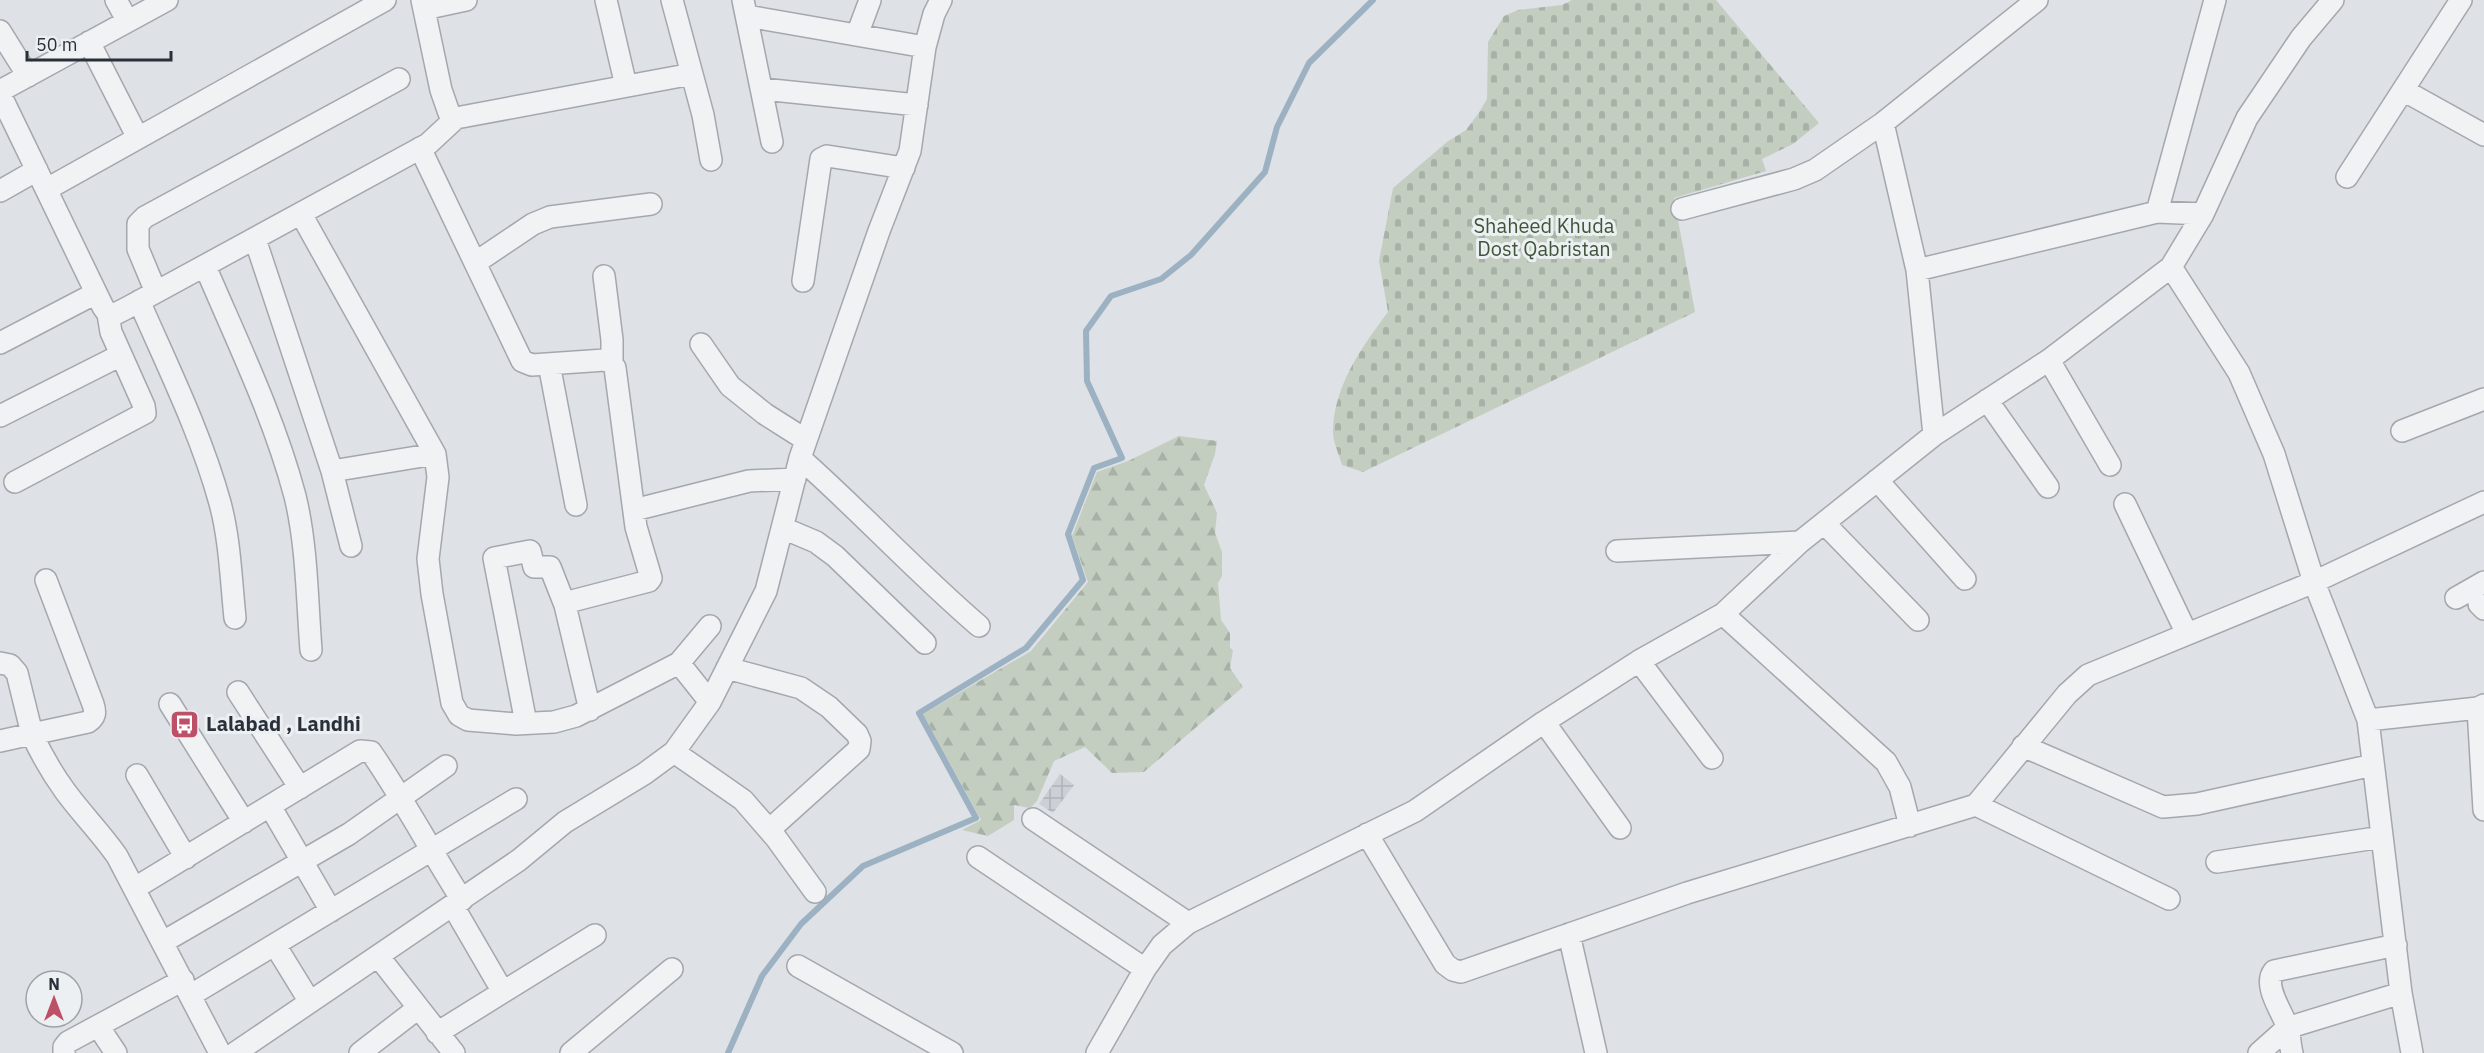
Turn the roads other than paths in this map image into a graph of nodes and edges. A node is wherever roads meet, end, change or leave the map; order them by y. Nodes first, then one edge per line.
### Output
1 (116, 0) edge
2 (167, 0) edge
3 (385, 0) edge
4 (466, 0) edge
5 (606, 0) edge
6 (672, 0) edge
7 (870, 0) edge
8 (941, 0) edge
9 (2037, 0) edge
10 (2215, 0) edge
11 (2333, 0) edge
12 (2461, 0) edge
13 (423, 4) edge
14 (745, 8) edge
15 (127, 20) junction
16 (0, 31) edge
17 (857, 34) junction
18 (89, 42) junction
19 (925, 47) junction
20 (692, 74) junction
21 (28, 76) junction
22 (399, 79) dead end
23 (626, 86) junction
24 (762, 89) junction
25 (2403, 90) junction
26 (0, 92) edge
27 (917, 105) junction
28 (456, 118) junction
29 (1883, 123) junction
30 (2484, 135) edge
31 (138, 138) junction
32 (772, 142) dead end
33 (420, 148) junction
34 (711, 160) dead end
35 (904, 168) junction
36 (2347, 177) dead end
37 (42, 179) junction
38 (0, 191) edge
39 (651, 204) dead end
40 (1682, 209) dead end
41 (2157, 212) junction
42 (2203, 213) junction
43 (301, 214) junction
44 (255, 239) junction
45 (475, 263) junction
46 (205, 266) junction
47 (2171, 267) junction
48 (1917, 270) junction
49 (604, 276) dead end
50 (803, 281) dead end
51 (96, 293) junction
52 (148, 297) junction
53 (108, 314) junction
54 (0, 343) edge
55 (701, 344) dead end
56 (121, 355) junction
57 (2049, 360) junction
58 (612, 363) junction
59 (549, 364) junction
60 (2484, 399) edge
61 (1987, 400) junction
62 (0, 416) edge
63 (2402, 431) dead end
64 (1934, 435) junction
65 (803, 449) junction
66 (435, 454) junction
67 (2110, 465) dead end
68 (332, 471) junction
69 (795, 479) junction
70 (1877, 480) junction
71 (15, 482) dead end
72 (2048, 488) dead end
73 (2484, 502) edge
74 (2125, 504) dead end
75 (576, 505) dead end
76 (634, 510) junction
77 (1824, 523) junction
78 (783, 528) junction
79 (1800, 542) junction
80 (351, 546) dead end
81 (1617, 550) dead end
82 (1965, 579) dead end
83 (46, 580) dead end
84 (2314, 582) junction
85 (2484, 582) edge
86 (2456, 598) dead end
87 (564, 605) junction
88 (1723, 614) junction
89 (235, 618) dead end
90 (1918, 620) dead end
91 (710, 626) dead end
92 (979, 626) dead end
93 (2187, 634) junction
94 (925, 643) dead end
95 (311, 650) dead end
96 (1639, 661) junction
97 (0, 663) edge
98 (679, 663) junction
99 (727, 668) junction
100 (238, 692) dead end
101 (710, 702) junction
102 (170, 704) dead end
103 (2481, 706) edge
104 (590, 710) junction
105 (2368, 720) junction
106 (1544, 722) junction
107 (526, 723) junction
108 (32, 734) junction
109 (0, 741) edge
110 (2023, 746) junction
111 (674, 752) junction
112 (1712, 758) dead end
113 (2373, 765) junction
114 (447, 766) dead end
115 (137, 775) dead end
116 (2483, 782) edge
117 (300, 788) junction
118 (402, 798) junction
119 (516, 799) dead end
120 (1976, 805) junction
121 (270, 806) junction
122 (2484, 810) edge
123 (1033, 819) dead end
124 (244, 822) junction
125 (1910, 826) junction
126 (1620, 828) dead end
127 (770, 830) junction
128 (1367, 834) junction
129 (2382, 837) junction
130 (430, 850) junction
131 (978, 857) dead end
132 (186, 858) junction
133 (302, 861) junction
134 (2217, 862) dead end
135 (135, 888) junction
136 (814, 892) dead end
137 (2169, 899) dead end
138 (457, 903) junction
139 (331, 911) junction
140 (1188, 922) junction
141 (1569, 934) junction
142 (595, 935) dead end
143 (163, 942) junction
144 (275, 945) junction
145 (2396, 945) junction
146 (378, 956) junction
147 (798, 966) dead end
148 (672, 969) dead end
149 (1145, 969) junction
150 (187, 988) junction
151 (503, 992) junction
152 (2401, 993) junction
153 (310, 1002) junction
154 (417, 1009) junction
155 (98, 1026) junction
156 (2288, 1028) junction
157 (446, 1047) edge
158 (64, 1053) edge
159 (116, 1053) edge
160 (220, 1053) edge
161 (235, 1053) edge
162 (360, 1053) edge
163 (571, 1053) edge
164 (952, 1053) edge
165 (1097, 1053) edge
166 (1596, 1053) edge
167 (2259, 1053) edge
168 (2292, 1053) edge
169 (2412, 1053) edge

1 - 15 street
2 - 15 street
3 - 31 street
4 - 13 street
5 - 23 street
6 - 20 street
7 - 17 street
8 - 19 street
9 - 29 street
10 - 41 street
11 - 42 street
12 - 25 street
13 - 28 street
14 - 17 street
14 - 24 street
15 - 18 street
16 - 21 street
17 - 19 street
18 - 21 street
18 - 31 street
19 - 27 street
20 - 23 street
20 - 34 street
21 - 26 street
22 - 52 street
23 - 28 street
24 - 27 street
24 - 32 street
25 - 30 street
25 - 36 street
26 - 37 street
27 - 35 street
28 - 33 street
29 - 40 street
29 - 48 street
31 - 37 street
33 - 43 street
33 - 45 street
35 - 50 street
35 - 65 street
37 - 38 street
37 - 51 street
39 - 45 street
41 - 42 street
41 - 48 street
42 - 47 street
43 - 44 street
43 - 66 street
44 - 46 street
44 - 68 street
45 - 59 street
46 - 52 street
46 - 95 street
47 - 57 street
47 - 84 street
48 - 64 street
49 - 58 street
51 - 53 street
51 - 54 street
52 - 53 street
52 - 89 street
53 - 56 street
55 - 65 street
56 - 62 street
56 - 71 street
57 - 61 street
57 - 67 street
58 - 59 street
58 - 76 street
59 - 75 street
60 - 63 street
61 - 64 street
61 - 72 street
64 - 70 street
65 - 69 street
65 - 92 street
66 - 68 street
66 - 107 street
68 - 80 street
69 - 76 street
69 - 78 street
70 - 77 street
70 - 82 street
73 - 84 street
74 - 93 street
76 - 87 street
77 - 79 street
77 - 90 street
78 - 94 street
78 - 99 street
79 - 81 street
79 - 88 street
83 - 108 street
84 - 93 street
84 - 105 street
85 - 86 street
87 - 104 street
87 - 107 street
88 - 96 street
88 - 125 street
91 - 98 street
93 - 110 street
96 - 106 street
96 - 112 street
97 - 108 street
98 - 101 street
98 - 104 street
99 - 101 street
99 - 127 street
100 - 117 street
101 - 111 street
102 - 124 street
103 - 105 street
103 - 116 street
104 - 107 street
105 - 113 street
106 - 126 street
106 - 128 street
108 - 109 street
108 - 135 street
110 - 113 street
110 - 120 street
111 - 127 street
111 - 138 street
113 - 129 street
114 - 118 street
115 - 132 street
116 - 122 street
117 - 118 street
117 - 121 street
118 - 130 street
118 - 133 street
119 - 130 street
120 - 125 street
120 - 137 street
121 - 124 street
121 - 133 street
123 - 140 street
124 - 132 street
125 - 141 street
127 - 136 street
128 - 140 street
128 - 141 street
129 - 134 street
129 - 145 street
130 - 138 street
130 - 139 street
131 - 149 street
132 - 135 street
133 - 139 street
133 - 143 street
135 - 143 street
138 - 146 street
138 - 151 street
139 - 144 street
140 - 149 street
141 - 166 street
142 - 151 street
143 - 150 street
144 - 150 street
144 - 153 street
145 - 152 street
145 - 156 street
146 - 153 street
146 - 154 street
147 - 164 street
148 - 163 street
149 - 165 street
150 - 155 street
150 - 160 street
151 - 157 street
152 - 156 street
152 - 169 street
153 - 161 street
154 - 157 street
154 - 162 street
155 - 158 street
155 - 159 street
156 - 167 street
156 - 168 street

